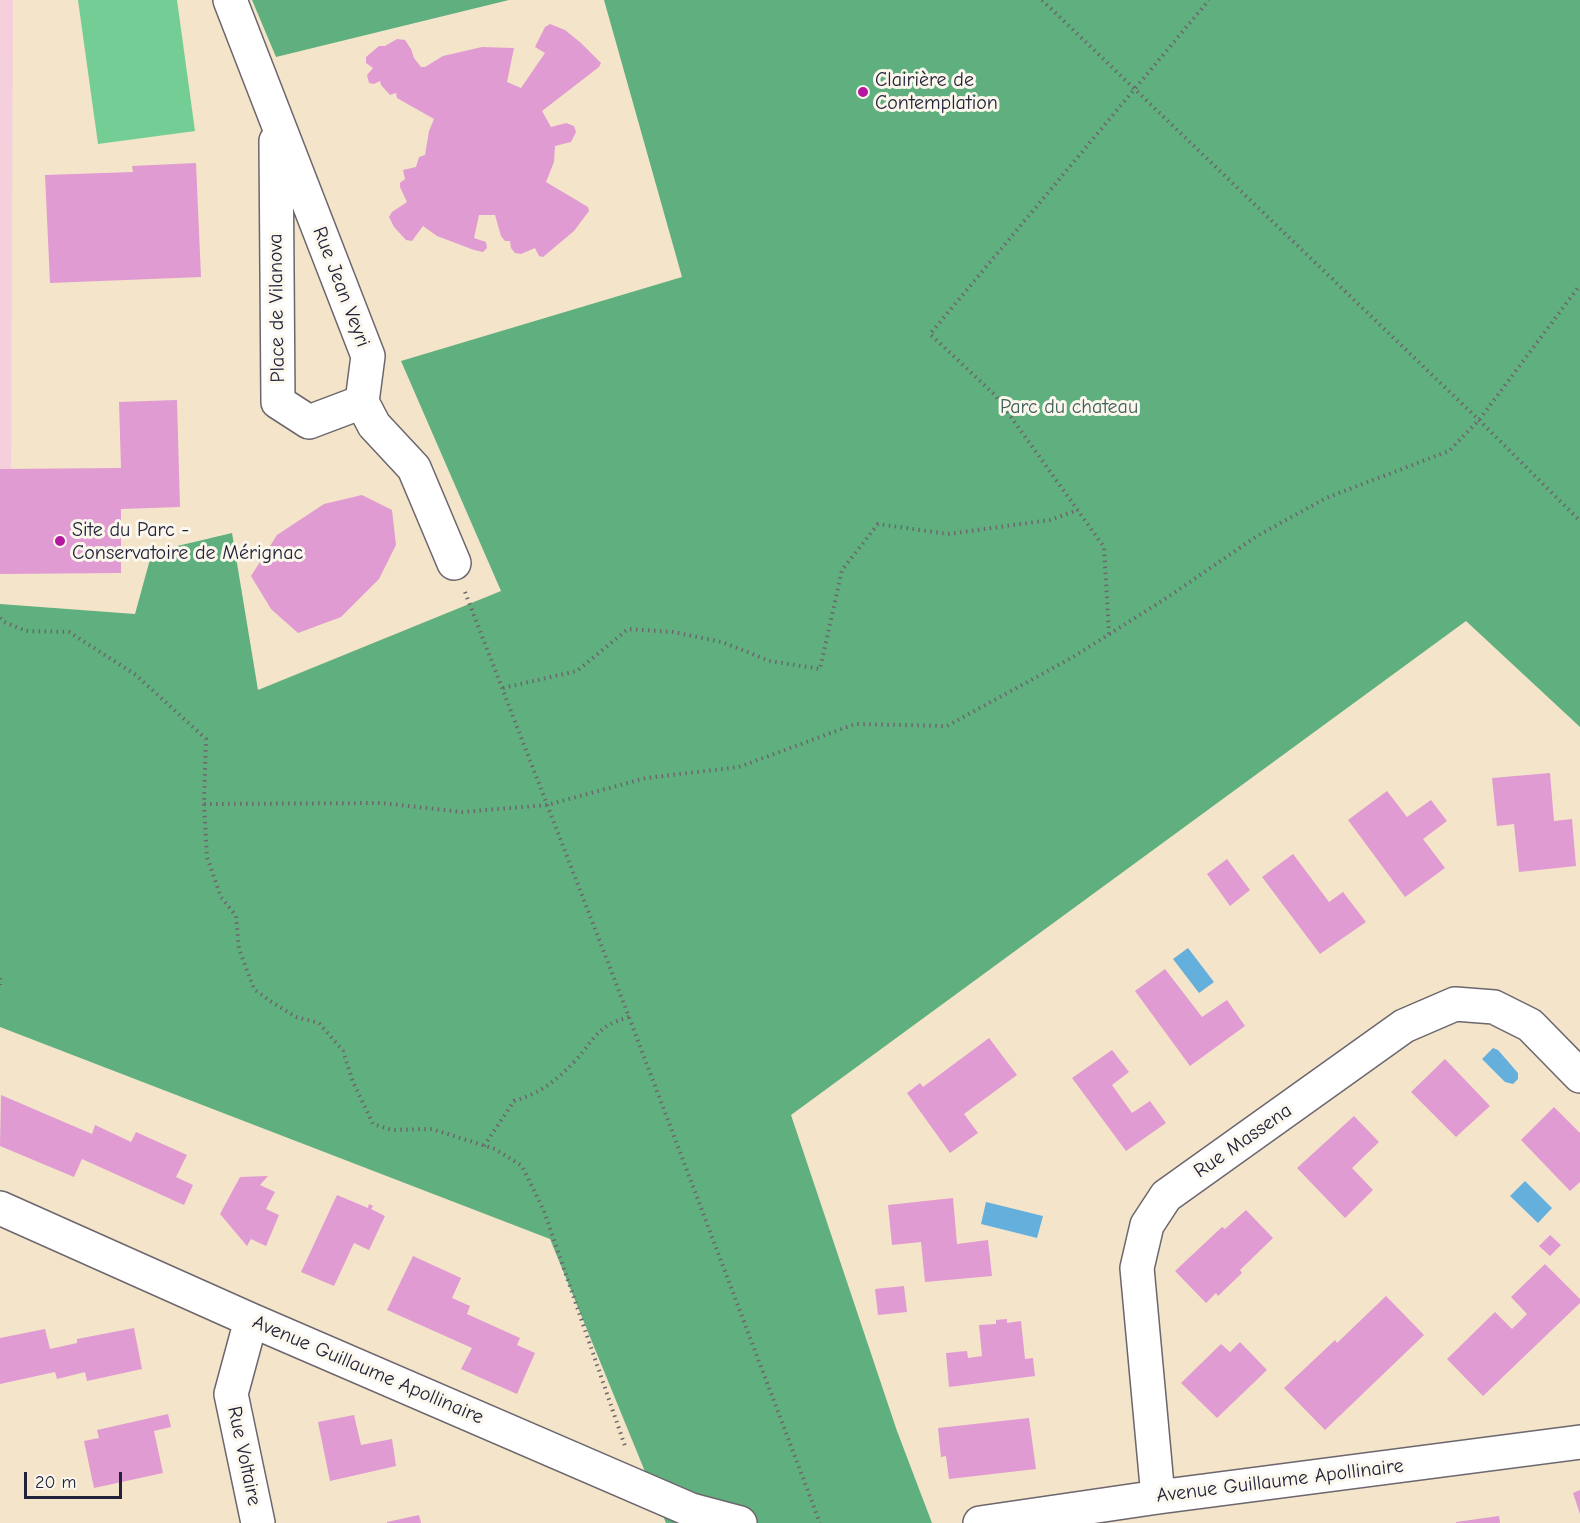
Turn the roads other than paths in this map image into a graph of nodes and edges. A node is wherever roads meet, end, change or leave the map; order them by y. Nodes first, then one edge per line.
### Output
1 (230, 0) edge
2 (275, 121) junction
3 (362, 402) junction
4 (454, 563) road end
5 (1580, 1076) edge
6 (0, 1208) edge
7 (251, 1320) junction
8 (1580, 1442) edge
9 (1158, 1497) junction
10 (258, 1523) edge
11 (740, 1523) edge
12 (980, 1523) edge

1 - 2 street, Rue Jean Veyri
2 - 3 street, Rue Jean Veyri
2 - 3 street, Place de Vilanova
3 - 4 street
5 - 9 street, Rue Massena
6 - 7 street, Avenue Guillaume Apollinaire
7 - 10 street, Rue Voltaire
7 - 11 street, Avenue Guillaume Apollinaire
8 - 9 street, Avenue Guillaume Apollinaire
9 - 12 street, Avenue Guillaume Apollinaire

